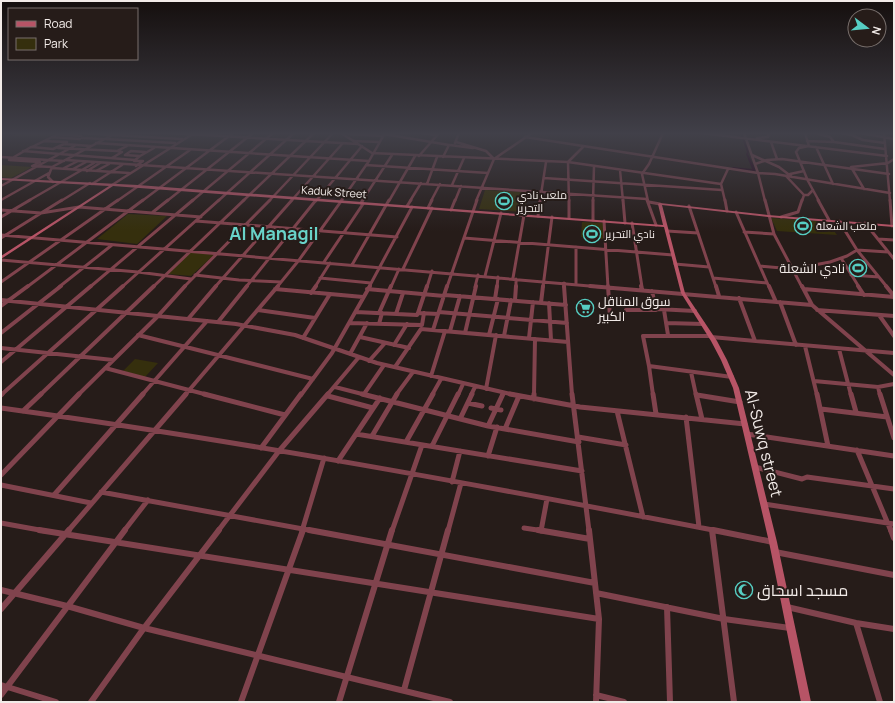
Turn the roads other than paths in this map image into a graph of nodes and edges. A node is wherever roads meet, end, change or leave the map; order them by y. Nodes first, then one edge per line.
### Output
1 (825, 165) edge
2 (32, 166) edge
3 (56, 166) edge
4 (64, 166) edge
5 (71, 166) edge
6 (73, 166) edge
7 (77, 166) edge
8 (85, 166) edge
9 (88, 166) edge
10 (97, 166) edge
11 (98, 166) edge
12 (104, 166) edge
13 (110, 166) edge
14 (115, 166) edge
15 (119, 166) edge
16 (125, 166) edge
17 (130, 166) edge
18 (136, 166) edge
19 (141, 166) junction
20 (166, 166) junction
21 (190, 166) edge
22 (212, 166) edge
23 (233, 166) edge
24 (257, 166) edge
25 (279, 166) edge
26 (301, 166) edge
27 (323, 166) edge
28 (345, 166) edge
29 (365, 166) edge
30 (385, 166) joint
31 (432, 166) edge
32 (461, 166) edge
33 (491, 166) edge
34 (546, 166) edge
35 (568, 166) edge
36 (594, 166) joint
37 (648, 166) edge
38 (710, 166) edge
39 (756, 166) edge
40 (776, 166) edge
41 (802, 166) edge
42 (830, 166) edge
43 (862, 166) edge
44 (888, 166) edge
45 (37, 167) junction
46 (52, 168) junction
47 (187, 168) junction
48 (408, 168) junction
49 (58, 169) junction
50 (63, 169) junction
51 (67, 169) junction
52 (208, 169) junction
53 (728, 169) junction
54 (851, 169) junction
55 (72, 170) junction
56 (79, 170) junction
57 (228, 170) junction
58 (433, 170) junction
59 (620, 170) junction
60 (87, 171) junction
61 (91, 171) junction
62 (96, 171) junction
63 (804, 171) junction
64 (50, 172) junction
65 (101, 172) junction
66 (105, 172) junction
67 (110, 172) junction
68 (115, 172) junction
69 (250, 172) junction
70 (458, 172) junction
71 (119, 173) junction
72 (130, 173) junction
73 (271, 174) junction
74 (488, 174) junction
75 (642, 174) junction
76 (758, 174) junction
77 (889, 174) junction
78 (293, 175) junction
79 (788, 175) junction
80 (313, 176) junction
81 (336, 178) junction
82 (544, 178) junction
83 (1, 179) edge
84 (355, 179) junction
85 (14, 180) junction
86 (36, 180) junction
87 (568, 180) junction
88 (376, 181) junction
89 (808, 181) junction
90 (53, 182) junction
91 (60, 182) junction
92 (400, 182) junction
93 (594, 182) junction
94 (421, 183) junction
95 (91, 184) junction
96 (427, 184) junction
97 (440, 184) junction
98 (621, 184) junction
99 (721, 184) junction
100 (834, 184) junction
101 (112, 185) junction
102 (452, 185) junction
103 (646, 185) junction
104 (1, 186) edge
105 (138, 186) junction
106 (461, 186) junction
107 (890, 186) junction
108 (894, 186) edge
109 (483, 187) junction
110 (158, 188) junction
111 (864, 189) junction
112 (181, 190) junction
113 (722, 190) junction
114 (813, 190) junction
115 (204, 191) junction
116 (542, 191) junction
117 (227, 193) junction
118 (569, 193) junction
119 (890, 193) junction
120 (249, 195) junction
121 (594, 195) junction
122 (804, 195) junction
123 (273, 196) junction
124 (623, 197) junction
125 (295, 198) junction
126 (1, 200) edge
127 (316, 200) junction
128 (648, 201) junction
129 (341, 202) junction
130 (362, 204) junction
131 (660, 204) junction
132 (387, 205) junction
133 (689, 206) junction
134 (79, 207) junction
135 (410, 207) junction
136 (430, 208) junction
137 (106, 209) junction
138 (1, 210) edge
139 (11, 210) junction
140 (451, 210) junction
141 (128, 211) junction
142 (472, 211) junction
143 (727, 211) junction
144 (736, 212) junction
145 (41, 213) junction
146 (153, 213) junction
147 (501, 213) junction
148 (177, 214) junction
149 (524, 215) junction
150 (201, 216) junction
151 (538, 216) junction
152 (768, 216) junction
153 (1, 217) edge
154 (552, 217) junction
155 (781, 217) junction
156 (569, 218) junction
157 (593, 220) junction
158 (829, 220) junction
159 (196, 221) junction
160 (604, 221) junction
161 (839, 221) junction
162 (220, 223) junction
163 (625, 223) junction
164 (632, 223) junction
165 (864, 223) junction
166 (245, 224) junction
167 (656, 225) junction
168 (270, 226) junction
169 (893, 226) edge
170 (294, 228) junction
171 (666, 228) junction
172 (321, 230) junction
173 (345, 232) junction
174 (744, 232) junction
175 (698, 233) junction
176 (370, 234) junction
177 (774, 234) junction
178 (1, 235) edge
179 (6, 235) junction
180 (397, 236) junction
181 (1, 238) edge
182 (31, 238) junction
183 (464, 238) junction
184 (878, 239) junction
185 (62, 240) junction
186 (494, 240) junction
187 (894, 240) edge
188 (86, 242) junction
189 (519, 242) junction
190 (112, 245) junction
191 (549, 245) junction
192 (138, 247) junction
193 (576, 247) junction
194 (164, 249) junction
195 (605, 249) junction
196 (857, 250) junction
197 (191, 251) junction
198 (636, 252) junction
199 (888, 252) junction
200 (216, 253) junction
201 (673, 255) junction
202 (242, 256) junction
203 (270, 258) junction
204 (841, 258) junction
205 (1, 259) edge
206 (299, 260) junction
207 (894, 260) edge
208 (324, 262) junction
209 (30, 263) junction
210 (330, 263) junction
211 (675, 264) junction
212 (55, 265) junction
213 (352, 265) junction
214 (760, 266) junction
215 (83, 267) junction
216 (380, 267) junction
217 (709, 267) junction
218 (401, 269) junction
219 (793, 269) junction
220 (109, 270) junction
221 (432, 271) junction
222 (138, 272) junction
223 (452, 273) junction
224 (195, 275) junction
225 (478, 275) junction
226 (852, 275) junction
227 (164, 276) junction
228 (485, 276) junction
229 (498, 277) junction
230 (879, 277) junction
231 (191, 278) junction
232 (222, 278) junction
233 (320, 278) junction
234 (515, 278) junction
235 (713, 278) junction
236 (253, 280) junction
237 (544, 281) junction
238 (1, 282) edge
239 (280, 282) junction
240 (371, 283) junction
241 (564, 283) junction
242 (767, 283) junction
243 (576, 284) junction
244 (608, 286) junction
245 (367, 289) junction
246 (275, 290) junction
247 (642, 290) junction
248 (804, 290) junction
249 (387, 291) junction
250 (652, 291) junction
251 (311, 293) junction
252 (403, 293) junction
253 (682, 293) junction
254 (330, 294) junction
255 (423, 294) junction
256 (444, 295) junction
257 (864, 295) junction
258 (460, 296) junction
259 (719, 296) junction
260 (363, 297) junction
261 (474, 297) junction
262 (894, 297) edge
263 (739, 298) junction
264 (497, 299) junction
265 (1, 300) edge
266 (513, 300) junction
267 (7, 301) junction
268 (533, 302) junction
269 (541, 302) junction
270 (778, 302) junction
271 (549, 303) junction
272 (37, 304) junction
273 (566, 305) junction
274 (812, 305) junction
275 (1, 306) edge
276 (66, 307) junction
277 (657, 309) junction
278 (96, 310) junction
279 (258, 310) junction
280 (626, 310) dead end
281 (664, 310) junction
282 (816, 310) junction
283 (695, 311) junction
284 (356, 312) junction
285 (125, 313) junction
286 (381, 313) junction
287 (418, 313) junction
288 (424, 313) junction
289 (438, 313) junction
290 (396, 314) junction
291 (403, 314) junction
292 (455, 314) junction
293 (470, 315) junction
294 (880, 315) junction
295 (158, 316) junction
296 (894, 316) edge
297 (493, 317) junction
298 (315, 318) junction
299 (508, 318) junction
300 (610, 318) dead end
301 (188, 319) junction
302 (531, 320) junction
303 (207, 321) junction
304 (218, 322) junction
305 (549, 322) junction
306 (349, 323) junction
307 (367, 323) junction
308 (567, 323) junction
309 (666, 323) junction
310 (379, 324) junction
311 (401, 324) junction
312 (407, 324) junction
313 (703, 324) junction
314 (245, 325) junction
315 (433, 330) junction
316 (445, 331) junction
317 (450, 331) junction
318 (1, 333) edge
319 (465, 333) junction
320 (138, 335) junction
321 (489, 335) junction
322 (496, 335) junction
323 (668, 335) junction
324 (504, 336) junction
325 (894, 336) edge
326 (360, 337) junction
327 (711, 337) junction
328 (303, 338) junction
329 (530, 338) junction
330 (535, 339) junction
331 (551, 340) junction
332 (755, 341) junction
333 (568, 342) junction
334 (385, 343) junction
335 (394, 345) junction
336 (796, 345) junction
337 (806, 346) junction
338 (184, 347) junction
339 (1, 348) edge
340 (334, 348) junction
341 (409, 348) junction
342 (839, 349) junction
343 (15, 350) junction
344 (864, 350) junction
345 (894, 353) edge
346 (46, 354) junction
347 (350, 354) junction
348 (81, 356) junction
349 (219, 356) junction
350 (359, 357) junction
351 (113, 360) junction
352 (370, 361) junction
353 (1, 362) edge
354 (384, 364) junction
355 (650, 366) junction
356 (395, 367) junction
357 (105, 368) junction
358 (413, 372) junction
359 (691, 372) junction
360 (894, 375) edge
361 (431, 376) junction
362 (732, 377) junction
363 (313, 379) junction
364 (441, 379) junction
365 (155, 381) junction
366 (814, 381) junction
367 (463, 384) junction
368 (849, 384) junction
369 (894, 384) edge
370 (335, 387) junction
371 (475, 387) junction
372 (878, 387) junction
373 (486, 389) junction
374 (189, 390) junction
375 (503, 393) junction
376 (364, 394) junction
377 (1, 395) edge
378 (697, 395) junction
379 (328, 396) junction
380 (519, 396) junction
381 (380, 398) junction
382 (534, 399) junction
383 (392, 401) junction
384 (740, 402) junction
385 (468, 403) junction
386 (482, 406) dead end
387 (574, 406) junction
388 (2, 408) edge
389 (373, 408) junction
390 (424, 409) junction
391 (821, 409) junction
392 (23, 411) junction
393 (617, 411) junction
394 (856, 412) junction
395 (656, 414) junction
396 (58, 415) junction
397 (285, 415) junction
398 (447, 415) junction
399 (686, 417) junction
400 (887, 417) junction
401 (460, 419) junction
402 (702, 419) junction
403 (118, 424) junction
404 (745, 424) junction
405 (488, 426) junction
406 (497, 427) junction
407 (505, 429) junction
408 (154, 430) junction
409 (356, 434) junction
410 (747, 434) junction
411 (372, 436) junction
412 (894, 438) edge
413 (578, 439) junction
414 (406, 442) junction
415 (422, 445) junction
416 (626, 445) junction
417 (432, 446) junction
418 (828, 446) junction
419 (261, 448) junction
420 (857, 450) junction
421 (279, 451) junction
422 (460, 451) junction
423 (488, 456) junction
424 (894, 456) edge
425 (324, 458) junction
426 (338, 461) junction
427 (755, 467) junction
428 (582, 471) junction
429 (412, 474) junction
430 (1, 475) edge
431 (452, 482) junction
432 (461, 483) junction
433 (1, 485) edge
434 (871, 486) junction
435 (894, 489) edge
436 (101, 492) junction
437 (54, 495) junction
438 (547, 499) junction
439 (148, 500) junction
440 (91, 503) junction
441 (764, 504) junction
442 (586, 506) junction
443 (229, 516) junction
444 (643, 517) junction
445 (1, 523) edge
446 (887, 523) junction
447 (894, 524) edge
448 (524, 528) dead end
449 (699, 528) junction
450 (303, 529) junction
451 (712, 530) junction
452 (541, 531) junction
453 (64, 535) junction
454 (894, 538) edge
455 (590, 539) junction
456 (773, 542) junction
457 (115, 543) junction
458 (387, 545) junction
459 (776, 552) junction
460 (441, 555) junction
461 (198, 556) junction
462 (288, 570) junction
463 (894, 575) edge
464 (595, 583) junction
465 (376, 584) junction
466 (1, 590) edge
467 (430, 593) junction
468 (596, 593) junction
469 (14, 594) junction
470 (67, 606) junction
471 (667, 607) junction
472 (787, 607) junction
473 (1, 609) edge
474 (599, 618) junction
475 (724, 619) junction
476 (856, 623) junction
477 (144, 628) junction
478 (790, 628) junction
479 (894, 629) edge
480 (258, 656) junction
481 (346, 678) junction
482 (4, 686) edge
483 (404, 690) junction
484 (1, 695) edge
485 (596, 699) edge
486 (434, 700) edge
487 (56, 702) edge
488 (91, 702) edge
489 (240, 702) edge
490 (339, 702) edge
491 (450, 702) edge
492 (624, 702) edge
493 (670, 702) edge
494 (734, 702) edge
495 (806, 702) edge
496 (880, 702) edge

1 - 100 street
2 - 45 street
3 - 46 street
4 - 49 street
5 - 50 street
6 - 51 street
7 - 55 street
8 - 56 street
9 - 56 street
10 - 60 street
11 - 61 street
12 - 62 street
13 - 65 street
14 - 66 street
15 - 67 street
16 - 68 street
17 - 71 street
18 - 19 street
19 - 20 street
19 - 72 street
20 - 47 street
20 - 105 street
21 - 47 street
22 - 52 street
23 - 57 street
24 - 69 street
25 - 73 street
26 - 78 street
27 - 80 street
28 - 81 street
29 - 84 street
30 - 48 street
30 - 88 street
31 - 58 street
32 - 70 street
33 - 74 street
34 - 82 street
35 - 87 street
36 - 59 street
36 - 93 street
37 - 75 street
38 - 53 street
39 - 76 street
40 - 79 street
41 - 63 street
42 - 54 street
43 - 54 street
44 - 77 street
45 - 46 street
45 - 85 street
46 - 49 street
46 - 64 street
47 - 52 street
47 - 110 street
48 - 58 street
48 - 92 street
49 - 50 street
50 - 51 street
51 - 55 street
52 - 57 street
52 - 112 street
53 - 76 street
53 - 99 street
54 - 77 street
54 - 111 street
55 - 56 street
56 - 60 street
56 - 91 street
57 - 69 street
57 - 115 street
58 - 70 street
58 - 96 street
59 - 75 street
59 - 98 street
60 - 61 street
61 - 62 street
62 - 65 street
63 - 79 street
63 - 89 street
64 - 86 street
64 - 90 street
65 - 66 street
66 - 67 street
67 - 68 street
67 - 95 street
68 - 71 street
69 - 73 street
69 - 117 street
70 - 74 street
70 - 102 street
71 - 72 street
72 - 101 street
73 - 78 street
73 - 120 street
74 - 109 street
75 - 99 street
75 - 103 street
76 - 79 street
76 - 152 street
77 - 107 street
78 - 80 street
78 - 123 street
79 - 89 street
79 - 122 street
80 - 81 street
80 - 125 street
81 - 84 street
81 - 127 street
82 - 87 street
82 - 116 street
83 - 85 street, Kaduk Street
84 - 88 street
84 - 129 street
85 - 86 street, Kaduk Street
85 - 104 street
86 - 90 street, Kaduk Street
86 - 126 street
87 - 93 street
87 - 118 street
88 - 92 street
88 - 130 street
89 - 100 street
89 - 114 street
90 - 91 street, Kaduk Street
91 - 95 street, Kaduk Street
91 - 139 street
92 - 94 street
92 - 132 street
93 - 98 street
93 - 121 street
94 - 96 street
94 - 135 street
95 - 101 street, Kaduk Street
95 - 145 street
96 - 97 street
97 - 102 street
97 - 136 street
98 - 103 street
98 - 124 street
99 - 113 street
100 - 111 street
101 - 105 street, Kaduk Street
101 - 134 street
102 - 106 street
103 - 113 street
103 - 128 street
105 - 110 street, Kaduk Street
105 - 137 street
106 - 109 street
106 - 140 street
107 - 108 street
107 - 119 street
109 - 116 street
109 - 142 street
110 - 112 street, Kaduk Street
110 - 141 street
111 - 119 street
112 - 115 street, Kaduk Street
112 - 146 street
113 - 143 street
114 - 122 street
114 - 158 street
115 - 117 street, Kaduk Street
115 - 148 street
116 - 118 street
116 - 151 street
117 - 120 street, Kaduk Street
117 - 150 street
118 - 121 street
118 - 156 street
119 - 169 street
120 - 123 street, Kaduk Street
120 - 162 street
121 - 124 street
121 - 157 street
122 - 155 street
123 - 125 street, Kaduk Street
123 - 166 street
124 - 128 street
124 - 163 street
125 - 127 street, Kaduk Street
125 - 168 street
127 - 129 street, Kaduk Street
127 - 170 street
128 - 131 street
128 - 167 street
129 - 130 street, Kaduk Street
129 - 172 street
130 - 132 street, Kaduk Street
130 - 173 street
131 - 133 street
131 - 171 street, Al-Suwq street
132 - 135 street, Kaduk Street
132 - 176 street
133 - 143 street
133 - 175 street
134 - 137 street
134 - 145 street
134 - 182 street
135 - 136 street, Kaduk Street
135 - 180 street
136 - 140 street, Kaduk Street
136 - 218 street
137 - 141 street
137 - 185 street
138 - 139 street
139 - 145 street
139 - 153 street
140 - 142 street, Kaduk Street
141 - 146 street
141 - 188 street
142 - 147 street, Kaduk Street
142 - 183 street
143 - 144 street
144 - 152 street
144 - 174 street
145 - 179 street
146 - 148 street
147 - 149 street, Kaduk Street
147 - 186 street
148 - 150 street
148 - 192 street
149 - 151 street, Kaduk Street
149 - 189 street
150 - 159 street
151 - 154 street, Kaduk Street
152 - 155 street
152 - 177 street
154 - 156 street, Kaduk Street
154 - 191 street
155 - 158 street
156 - 157 street, Kaduk Street
157 - 160 street, Kaduk Street
158 - 161 street
159 - 162 street
159 - 194 street
160 - 163 street, Kaduk Street
160 - 195 street
161 - 165 street
161 - 196 street
162 - 166 street
162 - 197 street
163 - 164 street, Kaduk Street
164 - 167 street, Kaduk Street
164 - 198 street
165 - 169 street
165 - 184 street
166 - 168 street
166 - 200 street
167 - 171 street, Kaduk Street
168 - 170 street
168 - 202 street
170 - 172 street
170 - 203 street
171 - 175 street
171 - 201 street, Al-Suwq street
172 - 173 street
172 - 206 street
173 - 176 street
173 - 208 street
174 - 177 street
174 - 214 street
175 - 217 street
176 - 180 street
176 - 213 street
177 - 219 street
178 - 179 street
179 - 181 street
179 - 182 street
180 - 216 street
182 - 185 street
182 - 205 street
183 - 186 street
183 - 223 street
184 - 187 street
184 - 199 street
185 - 188 street
185 - 209 street
186 - 189 street
186 - 228 street
188 - 190 street
188 - 212 street
189 - 191 street
189 - 234 street
190 - 192 street
190 - 215 street
191 - 193 street
191 - 237 street
192 - 194 street
192 - 220 street
193 - 195 street
193 - 243 street
194 - 197 street
194 - 222 street
195 - 198 street
195 - 244 street
196 - 199 street
196 - 204 street
196 - 230 street
197 - 200 street
197 - 227 street
198 - 201 street
198 - 247 street
199 - 207 street
200 - 202 street
200 - 224 street
201 - 211 street, Al-Suwq street
202 - 203 street
202 - 232 street
203 - 206 street
203 - 236 street
204 - 219 street
204 - 226 street
205 - 209 street
206 - 208 street
206 - 239 street
208 - 210 street
209 - 212 street
209 - 238 street
210 - 213 street
210 - 233 street
211 - 217 street
211 - 253 street, Al-Suwq street
212 - 215 street
212 - 267 street
213 - 216 street
214 - 219 street
214 - 242 street
215 - 220 street
215 - 272 street
216 - 218 street
216 - 240 street
217 - 235 street
218 - 221 street
218 - 249 street
219 - 248 street
220 - 222 street
220 - 276 street
221 - 223 street
221 - 255 street
222 - 227 street
222 - 278 street
223 - 225 street
223 - 256 street
224 - 231 street
224 - 232 street
225 - 228 street
225 - 261 street
226 - 230 street
226 - 257 street
227 - 231 street
227 - 285 street
228 - 229 street
229 - 234 street
229 - 264 street
230 - 262 street
231 - 295 street
232 - 236 street
232 - 301 street
233 - 240 street
233 - 251 street
234 - 237 street
234 - 266 street
235 - 242 street
235 - 259 street
236 - 239 street
236 - 304 street
237 - 241 street
237 - 269 street
239 - 246 street
240 - 245 street
241 - 243 street
241 - 273 street
242 - 270 street
243 - 244 street
244 - 247 street
244 - 300 street
245 - 249 street
245 - 260 street
246 - 251 street
246 - 279 street
247 - 250 street
248 - 257 street
248 - 274 street
249 - 252 street
249 - 286 street
250 - 253 street
250 - 277 street
251 - 254 street
252 - 255 street
252 - 290 street
253 - 259 street
253 - 283 street, Al-Suwq street
254 - 260 street
254 - 298 street
255 - 256 street
255 - 287 street
256 - 258 street
256 - 289 street
257 - 262 street
258 - 261 street
258 - 292 street
259 - 263 street
260 - 284 street
261 - 264 street
261 - 293 street
263 - 270 street
263 - 332 street
264 - 266 street
264 - 297 street
265 - 267 street
266 - 268 street
266 - 299 street
267 - 272 street
267 - 275 street
268 - 269 street
268 - 302 street
269 - 271 street
270 - 274 street
270 - 336 street
271 - 273 street
271 - 305 street
272 - 276 street
272 - 318 street
273 - 308 street
274 - 282 street
276 - 278 street
276 - 343 street
277 - 280 street
277 - 281 street
278 - 285 street
278 - 346 street
279 - 298 street
279 - 314 street
281 - 283 street
281 - 309 street
282 - 294 street
282 - 344 street
283 - 313 street, Al-Suwq street
284 - 286 street
284 - 306 street
285 - 295 street
285 - 348 street
286 - 290 street
286 - 310 street
287 - 288 street
287 - 291 street
288 - 289 street
288 - 312 street
289 - 292 street
289 - 315 street
290 - 291 street
291 - 311 street
292 - 293 street
292 - 317 street
293 - 297 street
293 - 319 street
294 - 296 street
294 - 325 street
295 - 301 street
295 - 320 street
297 - 299 street
297 - 321 street
298 - 328 street
299 - 302 street
299 - 324 street
301 - 303 street
302 - 305 street
302 - 329 street
303 - 304 street
303 - 338 street
304 - 314 street
305 - 308 street
305 - 331 street
306 - 307 street
306 - 340 street
307 - 310 street
307 - 326 street
308 - 333 street
309 - 313 street
309 - 323 street
310 - 311 street
311 - 312 street
312 - 335 street
313 - 327 street, Al-Suwq street
314 - 328 street
314 - 349 street
315 - 316 street
315 - 341 street
316 - 317 street
316 - 361 street
317 - 319 street
319 - 321 street
320 - 338 street
320 - 351 street
321 - 322 street
322 - 324 street
322 - 373 street
323 - 327 street
323 - 355 street
324 - 329 street
326 - 334 street
326 - 347 street
327 - 332 street
327 - 362 street, Al-Suwq street
328 - 340 street
329 - 330 street
330 - 331 street
330 - 382 street
331 - 333 street
332 - 336 street
333 - 387 street
334 - 335 street
334 - 352 street
335 - 341 street
336 - 337 street
337 - 342 street
337 - 366 street
338 - 349 street
338 - 365 street
339 - 343 street
340 - 347 street
340 - 363 street
341 - 356 street
342 - 344 street
342 - 368 street
343 - 346 street
343 - 353 street
344 - 345 street
344 - 360 street
346 - 348 street
346 - 377 street
347 - 350 street
348 - 351 street
348 - 392 street
349 - 363 street
349 - 374 street
350 - 352 street
350 - 370 street
351 - 357 street
352 - 354 street
354 - 356 street
354 - 376 street
355 - 359 street
355 - 395 street
356 - 358 street
357 - 365 street
357 - 396 street
358 - 361 street
358 - 383 street
359 - 362 street
359 - 378 street
361 - 364 street
362 - 384 street, Al-Suwq street
363 - 397 street
364 - 367 street
364 - 390 street
365 - 374 street
365 - 403 street
366 - 368 street
366 - 391 street
367 - 371 street
367 - 398 street
368 - 372 street
368 - 394 street
369 - 372 street
370 - 376 street
370 - 379 street
371 - 373 street
371 - 385 street
372 - 400 street
373 - 375 street
374 - 397 street
374 - 408 street
375 - 380 street
375 - 405 street
376 - 381 street
378 - 384 street
378 - 402 street
379 - 389 street
379 - 421 street
380 - 382 street
380 - 407 street
381 - 383 street
381 - 389 street
382 - 387 street
383 - 390 street
383 - 411 street
384 - 404 street, Al-Suwq street
385 - 386 street
385 - 401 street
387 - 393 street
387 - 413 street
388 - 392 street
389 - 409 street
390 - 398 street
390 - 414 street
391 - 394 street
391 - 418 street
392 - 396 street
393 - 395 street
393 - 416 street
394 - 400 street
395 - 399 street
396 - 403 street
396 - 430 street
397 - 419 street
398 - 401 street
398 - 417 street
399 - 402 street
399 - 449 street
400 - 412 street
401 - 405 street
402 - 404 street
403 - 408 street
403 - 437 street
404 - 410 street, Al-Suwq street
405 - 406 street
406 - 407 street
406 - 423 street
407 - 413 street
408 - 419 street
408 - 436 street
409 - 411 street
409 - 426 street
410 - 418 street
410 - 427 street, Al-Suwq street
411 - 414 street
413 - 416 street
413 - 428 street
414 - 415 street
415 - 417 street
415 - 429 street
416 - 444 street
417 - 422 street
418 - 420 street
419 - 421 street
420 - 424 street
420 - 434 street
421 - 425 street
421 - 443 street
422 - 423 street
422 - 431 street
423 - 428 street
425 - 426 street
425 - 450 street
426 - 429 street
427 - 434 street
427 - 441 street, Al-Suwq street
428 - 442 street
429 - 431 street
429 - 458 street
431 - 432 street
432 - 438 street
432 - 460 street
433 - 437 street
434 - 435 street
434 - 446 street
436 - 439 street
436 - 440 street
437 - 440 street
438 - 442 street
438 - 452 street
439 - 443 street
439 - 457 street
440 - 453 street
441 - 446 street
441 - 456 street, Al-Suwq street
442 - 444 street
442 - 455 street
443 - 450 street
443 - 461 street
444 - 449 street
445 - 453 street
446 - 447 street
446 - 454 street
448 - 452 street
449 - 451 street
450 - 458 street
450 - 462 street
451 - 456 street
451 - 475 street
452 - 455 street
453 - 457 street
453 - 469 street
455 - 464 street
456 - 459 street, Al-Suwq street
457 - 461 street
457 - 470 street
458 - 460 street
458 - 465 street
459 - 463 street
459 - 472 street, Al-Suwq street
460 - 464 street
460 - 467 street
461 - 462 street
461 - 477 street
462 - 465 street
462 - 480 street
464 - 468 street
465 - 467 street
465 - 481 street
466 - 469 street
467 - 474 street
467 - 483 street
468 - 471 street
468 - 474 street
469 - 470 street
469 - 473 street
470 - 477 street
470 - 482 street
471 - 475 street
471 - 493 street
472 - 476 street
472 - 478 street, Al-Suwq street
474 - 485 street
475 - 478 street
475 - 494 street
476 - 479 street
476 - 496 street
477 - 480 street
477 - 488 street
478 - 495 street, Al-Suwq street
480 - 481 street
480 - 489 street
481 - 483 street
481 - 490 street
482 - 484 street
482 - 487 street
483 - 486 street
485 - 492 street
486 - 491 street

